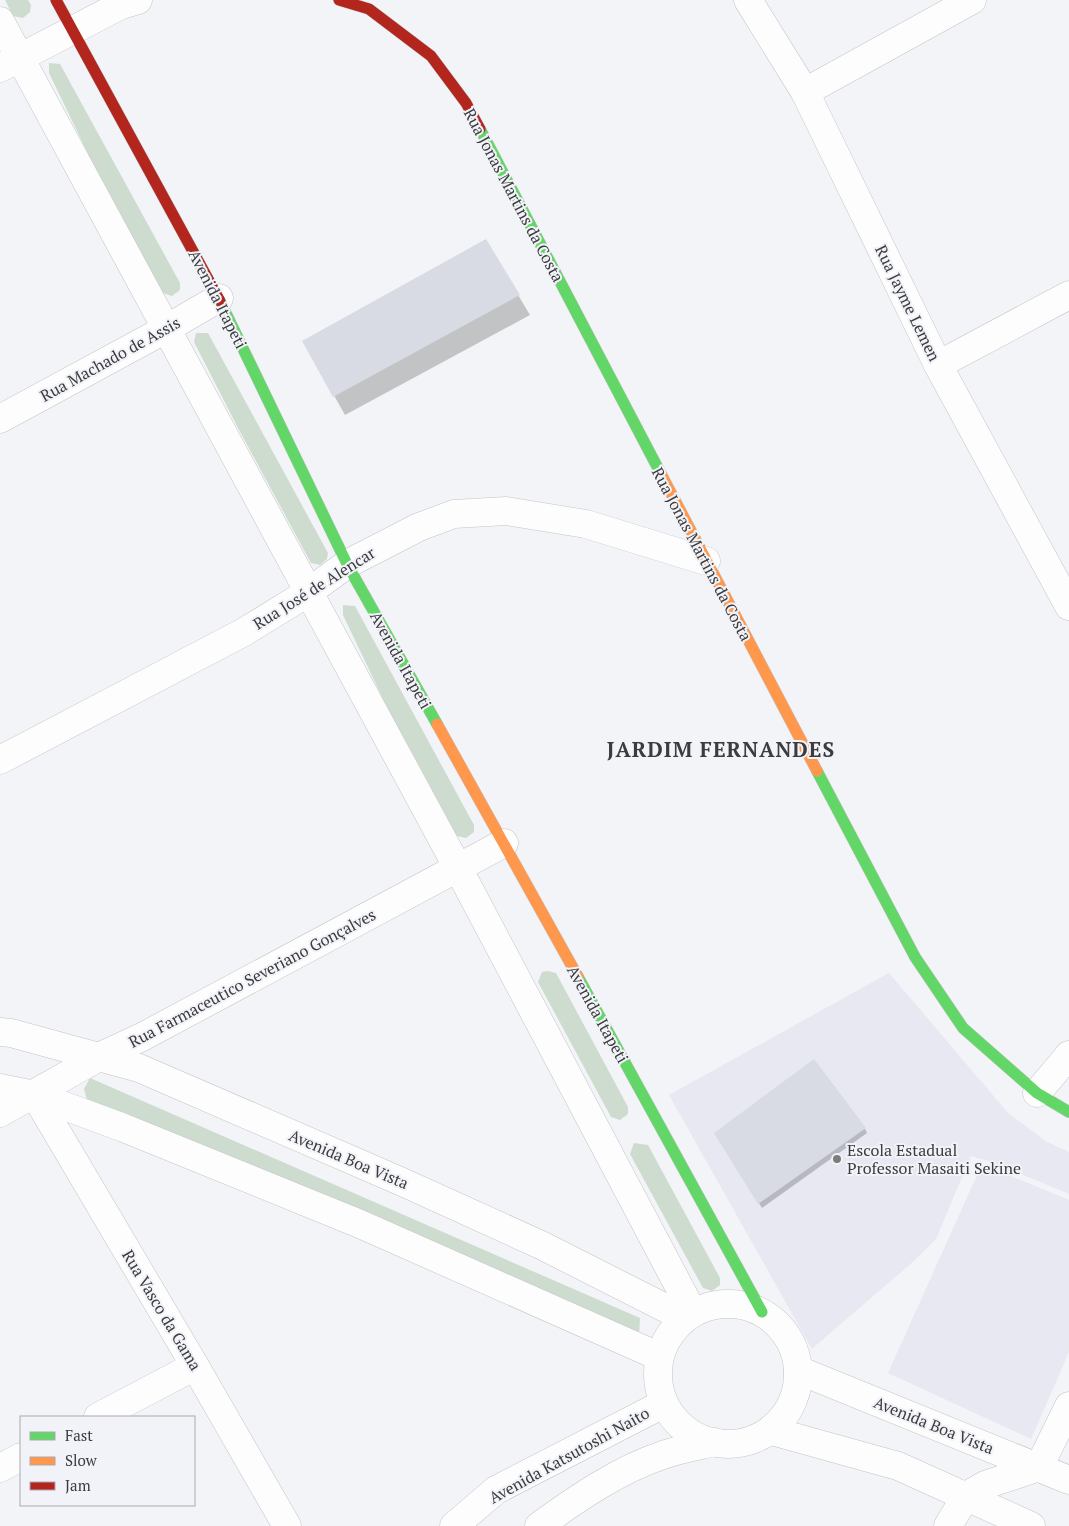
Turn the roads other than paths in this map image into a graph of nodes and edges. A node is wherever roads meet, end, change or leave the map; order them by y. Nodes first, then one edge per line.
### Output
1 (56, 0) edge
2 (138, 0) edge
3 (339, 0) edge
4 (748, 0) edge
5 (972, 0) edge
6 (0, 21) edge
7 (72, 30) junction
8 (10, 62) edge
9 (805, 92) junction
10 (1069, 295) edge
11 (219, 298) junction
12 (166, 329) junction
13 (938, 365) junction
14 (0, 419) edge
15 (706, 561) junction
16 (347, 564) junction
17 (309, 592) junction
18 (1069, 606) edge
19 (0, 760) edge
20 (504, 843) junction
21 (458, 868) junction
22 (4, 1026) edge
23 (100, 1056) junction
24 (1069, 1056) edge
25 (0, 1088) edge
26 (1037, 1093) junction
27 (35, 1095) junction
28 (1069, 1112) edge
29 (0, 1113) edge
30 (762, 1312) junction
31 (689, 1315) junction
32 (658, 1356) junction
33 (195, 1366) junction
34 (798, 1370) junction
35 (662, 1404) junction
36 (1069, 1406) edge
37 (100, 1416) edge
38 (772, 1431) junction
39 (715, 1442) junction
40 (20, 1458) edge
41 (1039, 1467) junction
42 (0, 1468) edge
43 (1069, 1480) edge
44 (966, 1496) junction
45 (287, 1526) edge
46 (454, 1526) edge
47 (539, 1526) edge
48 (948, 1526) edge
49 (1031, 1526) edge

1 - 7 street, Avenida Itapeti
2 - 7 street
3 - 15 street, Rua Jonas Martins da Costa
4 - 9 street, Rua Jayme Lemen
5 - 9 street
6 - 8 street
7 - 8 street
7 - 11 street, Avenida Itapeti
8 - 12 street
9 - 13 street, Rua Jayme Lemen
10 - 13 street
11 - 12 street, Rua Machado de Assis
11 - 16 street, Avenida Itapeti
12 - 14 street, Rua Machado de Assis
12 - 17 street
13 - 18 street, Rua Jayme Lemen
15 - 16 street, Rua José de Alencar
15 - 26 street, Rua Jonas Martins da Costa
16 - 17 street, Rua José de Alencar
16 - 20 street, Avenida Itapeti
17 - 19 street, Rua José de Alencar
17 - 21 street
20 - 21 street, Rua Farmaceutico Severiano Gonçalves
20 - 30 street, Avenida Itapeti
21 - 23 street, Rua Farmaceutico Severiano Gonçalves
21 - 31 street
22 - 23 street, Avenida Boa Vista
23 - 27 street, Rua Farmaceutico Severiano Gonçalves
23 - 31 street, Avenida Boa Vista
24 - 26 street
25 - 27 street
26 - 28 street, Rua Jonas Martins da Costa
27 - 29 street, Rua Farmaceutico Severiano Gonçalves
27 - 32 street
27 - 33 street, Rua Vasco da Gama
30 - 31 street
30 - 34 street
31 - 32 street
32 - 35 street
33 - 37 street
33 - 45 street, Rua Vasco da Gama
34 - 38 street
34 - 41 street, Avenida Boa Vista
35 - 39 street
35 - 46 street, Avenida Katsutoshi Naito
36 - 41 street
38 - 39 street
38 - 44 street
39 - 47 street
40 - 42 street
41 - 43 street, Avenida Boa Vista
41 - 44 street
44 - 48 street
44 - 49 street

